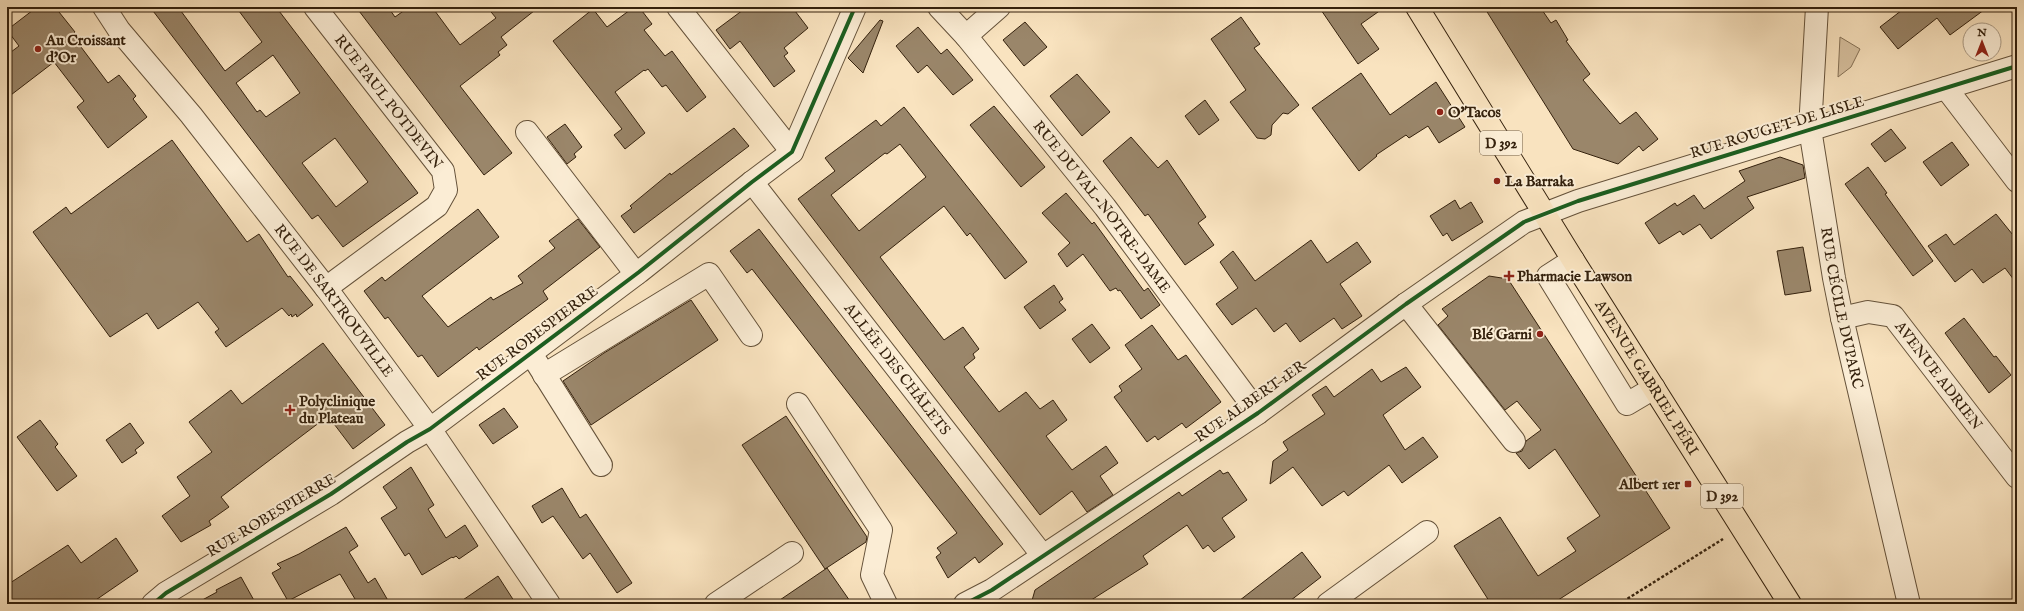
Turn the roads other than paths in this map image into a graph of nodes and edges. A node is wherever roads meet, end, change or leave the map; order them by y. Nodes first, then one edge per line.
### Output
1 (315, 7) edge
2 (678, 7) edge
3 (855, 7) edge
4 (939, 7) edge
5 (999, 7) edge
6 (1417, 7) edge
7 (1817, 7) edge
8 (106, 8) edge
9 (966, 36) junction
10 (2017, 66) edge
11 (1946, 88) junction
12 (1810, 129) junction
13 (527, 132) dead end
14 (792, 152) junction
15 (2017, 181) edge
16 (752, 182) junction
17 (1546, 214) junction
18 (1573, 260) junction
19 (636, 274) junction
20 (326, 288) junction
21 (1406, 304) junction
22 (1842, 318) junction
23 (751, 335) dead end
24 (531, 353) junction
25 (544, 375) junction
26 (1654, 388) junction
27 (798, 404) dead end
28 (1258, 413) junction
29 (430, 429) junction
30 (1514, 441) dead end
31 (601, 465) dead end
32 (2017, 477) edge
33 (1427, 532) dead end
34 (792, 553) dead end
35 (1043, 556) junction
36 (998, 597) edge
37 (153, 604) edge
38 (549, 604) edge
39 (716, 604) edge
40 (886, 604) edge
41 (965, 604) edge
42 (1328, 604) edge
43 (1790, 604) edge
44 (1909, 604) edge

1 - 20 street, RUE PAUL POTDEVIN
2 - 14 street
3 - 14 street, RUE ROBESPIERRE
4 - 9 street, RUE DU VAL-NOTRE-DAME
5 - 9 street
6 - 17 main road, AVENUE GABRIEL PÉRI / D 392
7 - 12 street, RUE CÉCILE DUPARC
8 - 20 street, RUE DE SARTROUVILLE
9 - 28 street, RUE DU VAL-NOTRE-DAME
10 - 11 street, RUE ROUGET DE LISLE
11 - 12 street, RUE ROUGET DE LISLE
11 - 15 street
12 - 17 street, RUE ROUGET DE LISLE
12 - 22 street, RUE CÉCILE DUPARC
13 - 19 street
14 - 16 street, RUE ROBESPIERRE
16 - 19 street, RUE ROBESPIERRE
16 - 35 street, ALLÉE DES CHÂLETS
17 - 18 main road, AVENUE GABRIEL PÉRI / D 392
17 - 21 street, RUE ALBERT 1ER
18 - 26 main road, AVENUE GABRIEL PÉRI / D 392
18 - 26 street
19 - 24 street, RUE ROBESPIERRE
20 - 29 street, RUE DE SARTROUVILLE
21 - 28 street, RUE ALBERT 1ER
21 - 30 street
22 - 32 street, AVENUE ADRIEN
22 - 44 street, RUE CÉCILE DUPARC
23 - 25 street
24 - 25 street
24 - 29 street, RUE ROBESPIERRE
25 - 31 street
26 - 43 main road, AVENUE GABRIEL PÉRI / D 392
27 - 40 street
28 - 35 street, RUE ALBERT 1ER
29 - 37 street, RUE ROBESPIERRE
29 - 38 street, RUE DE SARTROUVILLE
33 - 42 street
34 - 39 street
35 - 36 street, RUE ALBERT 1ER
36 - 41 street, RUE ALBERT 1ER

